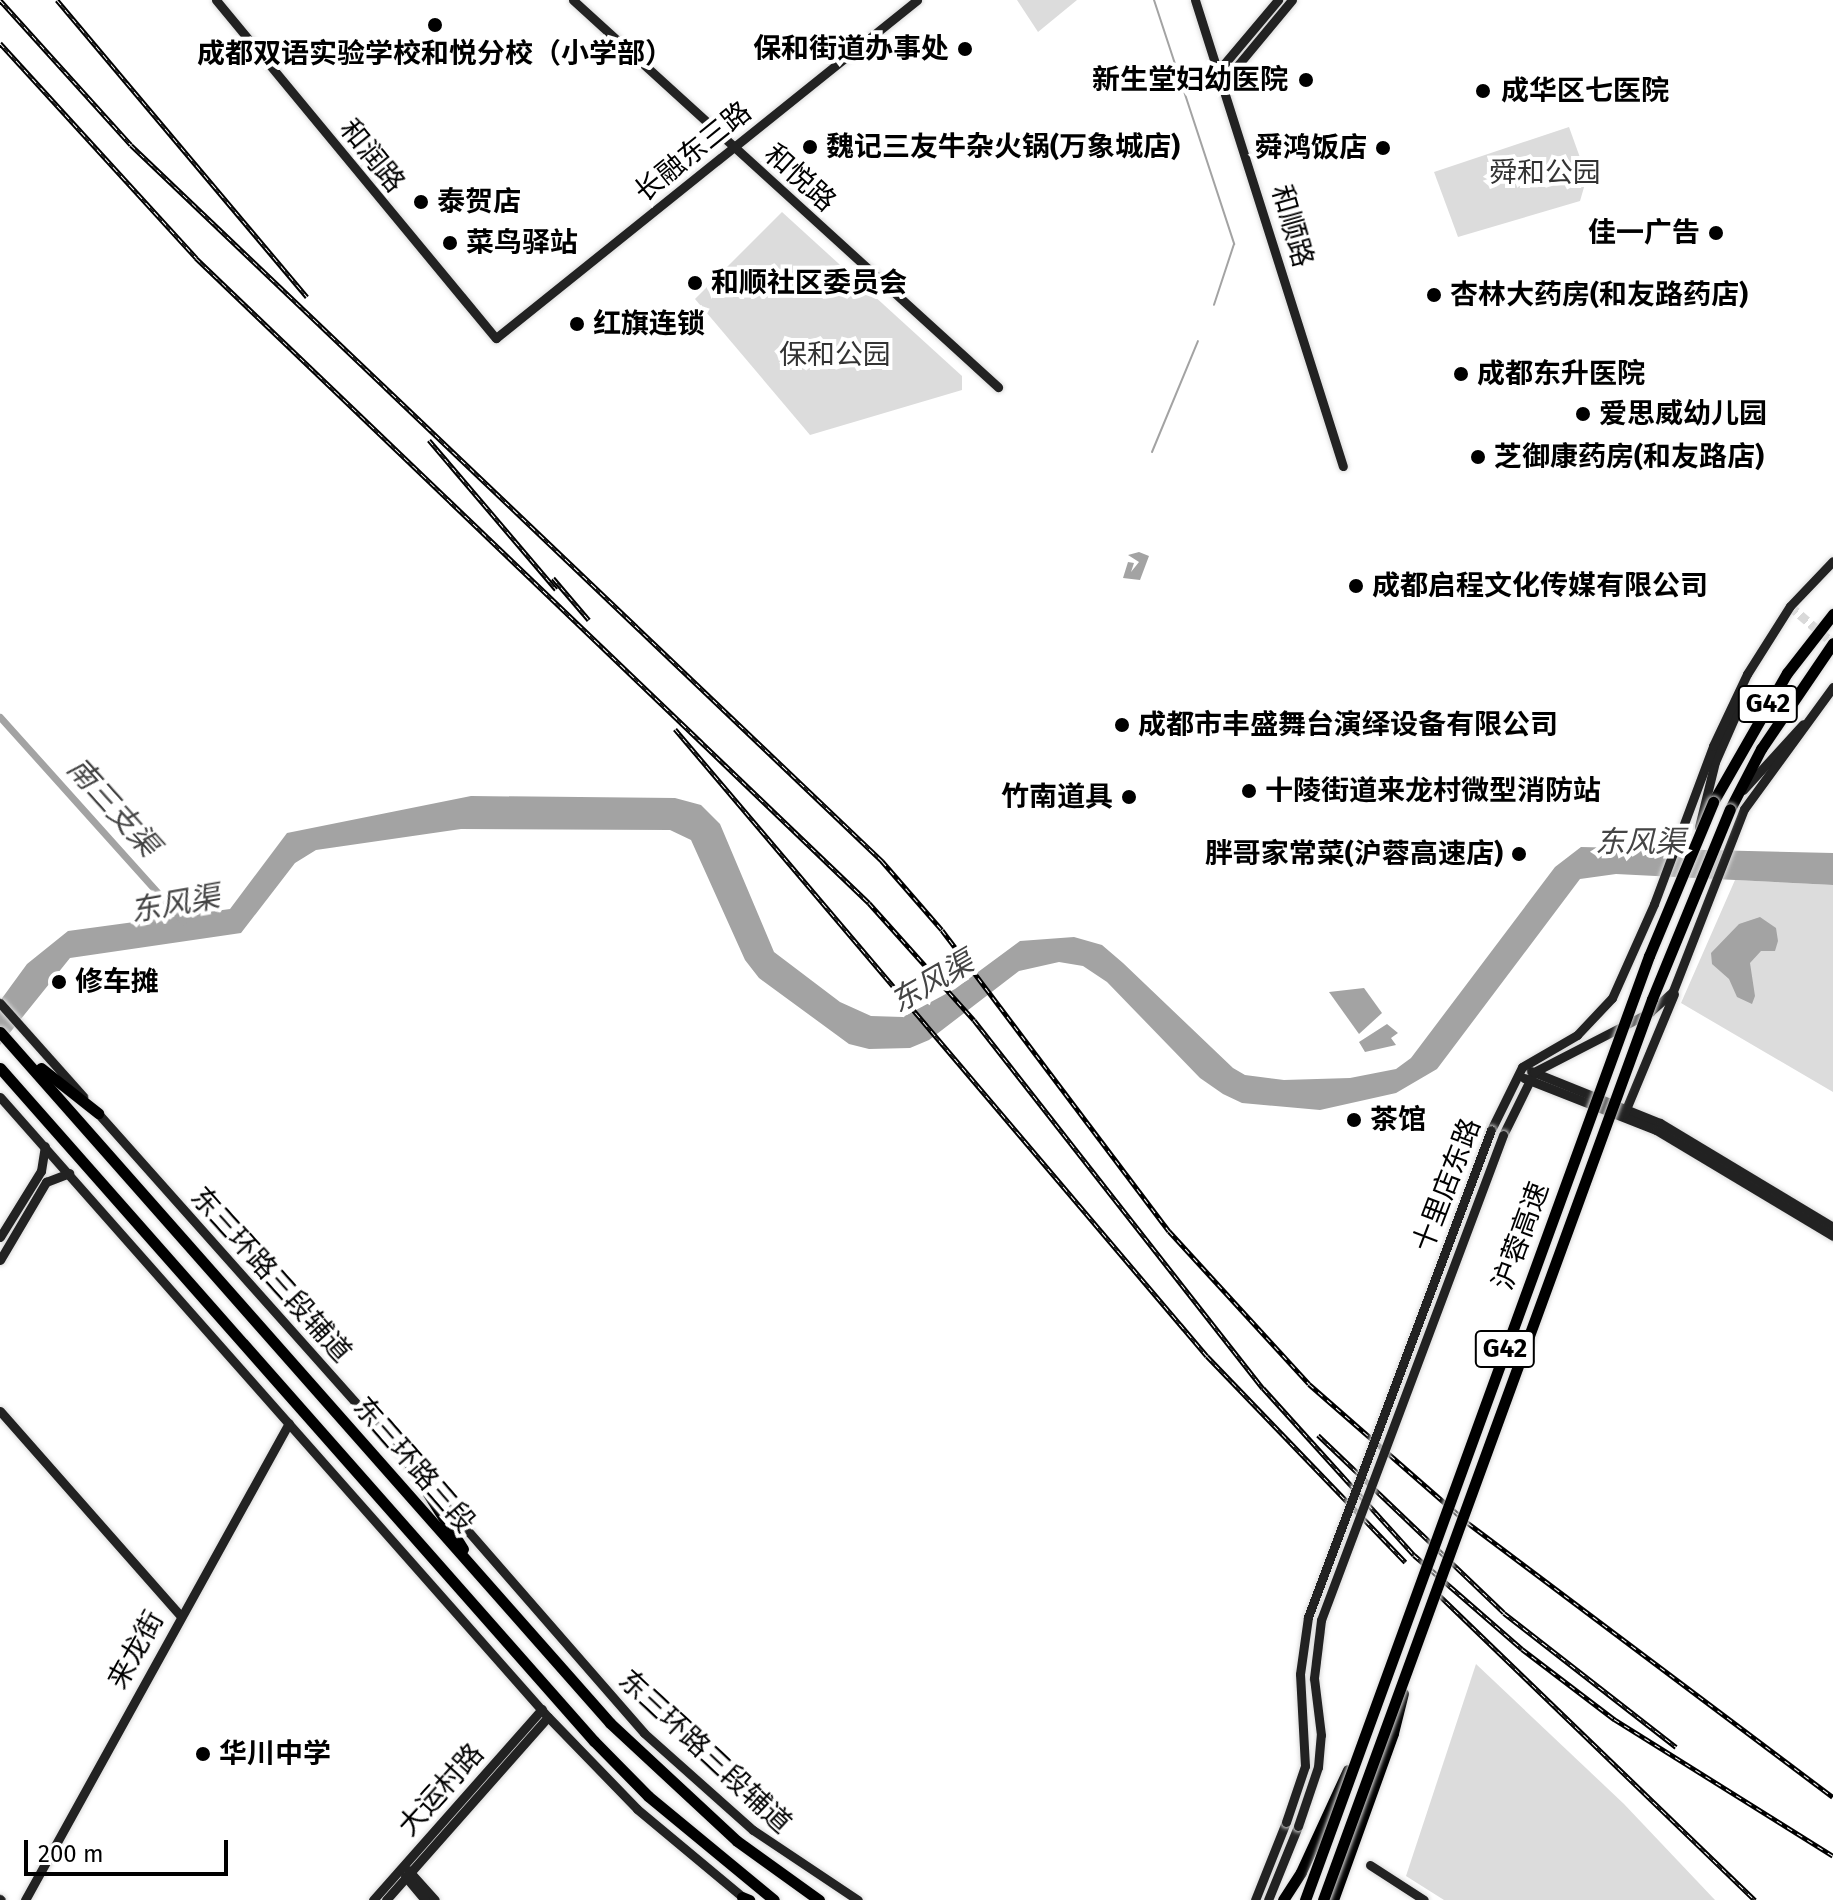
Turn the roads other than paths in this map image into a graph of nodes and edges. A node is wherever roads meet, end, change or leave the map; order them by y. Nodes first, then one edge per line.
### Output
1 (216, 0) edge
2 (573, 0) edge
3 (917, 0) edge
4 (1195, 0) edge
5 (1278, 0) edge
6 (1292, 0) edge
7 (1219, 70) junction
8 (1223, 83) junction
9 (734, 148) junction
10 (496, 338) joint
11 (998, 387) dead end
12 (1343, 466) dead end
13 (1833, 561) edge
14 (1833, 614) edge
15 (1769, 636) junction
16 (1833, 643) edge
17 (1833, 687) edge
18 (1708, 799) junction
19 (1732, 804) junction
20 (1679, 982) junction
21 (0, 1003) edge
22 (3, 1036) edge
23 (0, 1068) edge
24 (1519, 1070) junction
25 (40, 1071) junction
26 (1531, 1076) junction
27 (0, 1097) edge
28 (98, 1113) junction
29 (1625, 1113) junction
30 (45, 1146) junction
31 (69, 1173) junction
32 (1833, 1227) edge
33 (1833, 1236) edge
34 (0, 1237) edge
35 (0, 1260) edge
36 (0, 1411) edge
37 (289, 1423) junction
38 (407, 1460) junction
39 (478, 1573) junction
40 (180, 1615) junction
41 (1411, 1655) junction
42 (545, 1713) junction
43 (1361, 1745) junction
44 (1370, 1865) dead end
45 (405, 1871) junction
46 (1301, 1872) junction
47 (746, 1899) edge
48 (25, 1900) edge
49 (373, 1900) edge
50 (386, 1900) edge
51 (425, 1900) edge
52 (435, 1900) edge
53 (774, 1900) edge
54 (819, 1900) edge
55 (858, 1900) edge
56 (1255, 1900) edge
57 (1268, 1900) edge
58 (1283, 1900) edge
59 (1291, 1900) edge
60 (1305, 1900) edge
61 (1323, 1900) edge
62 (1331, 1900) edge
63 (1424, 1900) edge

1 - 10 street, 和润路
2 - 9 street, 和悦路
3 - 9 street, 长融东三路
4 - 7 street, 和顺路
5 - 7 street
6 - 8 street
7 - 8 street, 和顺路
8 - 12 street, 和顺路
9 - 10 street, 长融东三路
9 - 11 street, 和悦路
13 - 15 street
14 - 18 highway, 沪蓉高速 / G42
15 - 18 street
15 - 24 street
16 - 19 highway, 沪蓉高速 / G42
17 - 19 street
17 - 20 street
18 - 43 highway, 沪蓉高速 / G42, bridge
19 - 41 highway, 沪蓉高速 / G42, bridge
20 - 26 street
20 - 29 street
21 - 28 street, 东三环路三段辅道
22 - 25 highway, 东三环路三段
23 - 53 highway, 东三环路三段
24 - 26 street
24 - 56 street, 十里店东路, bridge
25 - 28 highway
25 - 39 highway, 东三环路三段
26 - 29 street
26 - 57 street, 十里店东路, bridge
27 - 30 street
28 - 38 street, 东三环路三段辅道
29 - 32 street
29 - 33 street
30 - 31 street
30 - 34 street
31 - 35 street
31 - 37 street
36 - 40 street
37 - 40 street, 来龙街
37 - 42 street
38 - 39 highway
38 - 55 street, 东三环路三段辅道
39 - 54 highway, 东三环路三段
40 - 48 street, 来龙街
41 - 61 highway, 沪蓉高速 / G42, bridge
41 - 62 highway, bridge
42 - 45 street, 大运村路
42 - 47 street
43 - 46 highway, bridge
43 - 60 highway, 沪蓉高速 / G42, bridge
44 - 63 street
45 - 49 street, 大运村路
45 - 50 street, 大运村路
45 - 51 street
45 - 52 street
46 - 58 highway
46 - 59 highway

